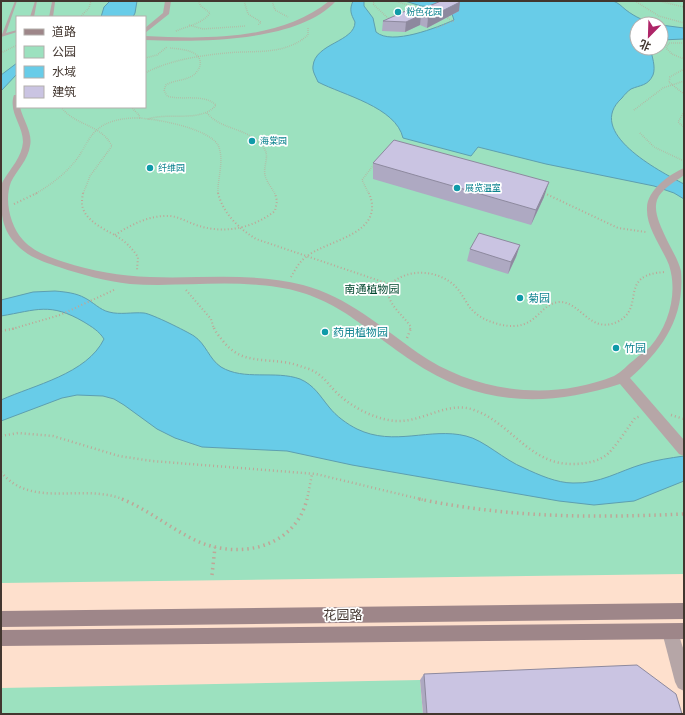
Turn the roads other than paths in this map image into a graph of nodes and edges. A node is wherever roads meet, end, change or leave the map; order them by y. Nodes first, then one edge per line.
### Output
1 (16, 1) edge
2 (36, 1) edge
3 (52, 1) edge
4 (168, 1) edge
5 (333, 1) edge
6 (32, 16) edge
7 (51, 16) edge
8 (146, 30) edge
9 (16, 31) edge
10 (2, 35) edge
11 (146, 38) edge
12 (16, 108) edge
13 (681, 173) edge
14 (2, 207) edge
15 (622, 378) junction
16 (682, 448) edge
17 (684, 611) edge
18 (1, 619) edge
19 (677, 632) edge
20 (1, 638) edge
21 (684, 682) edge

1 - 10 lane
2 - 6 lane
3 - 7 lane
4 - 8 street
5 - 11 street
9 - 10 lane
12 - 14 street
13 - 15 street
14 - 15 street
15 - 16 street
17 - 18 main road, 花园路
19 - 20 main road, 花园路
19 - 21 street

